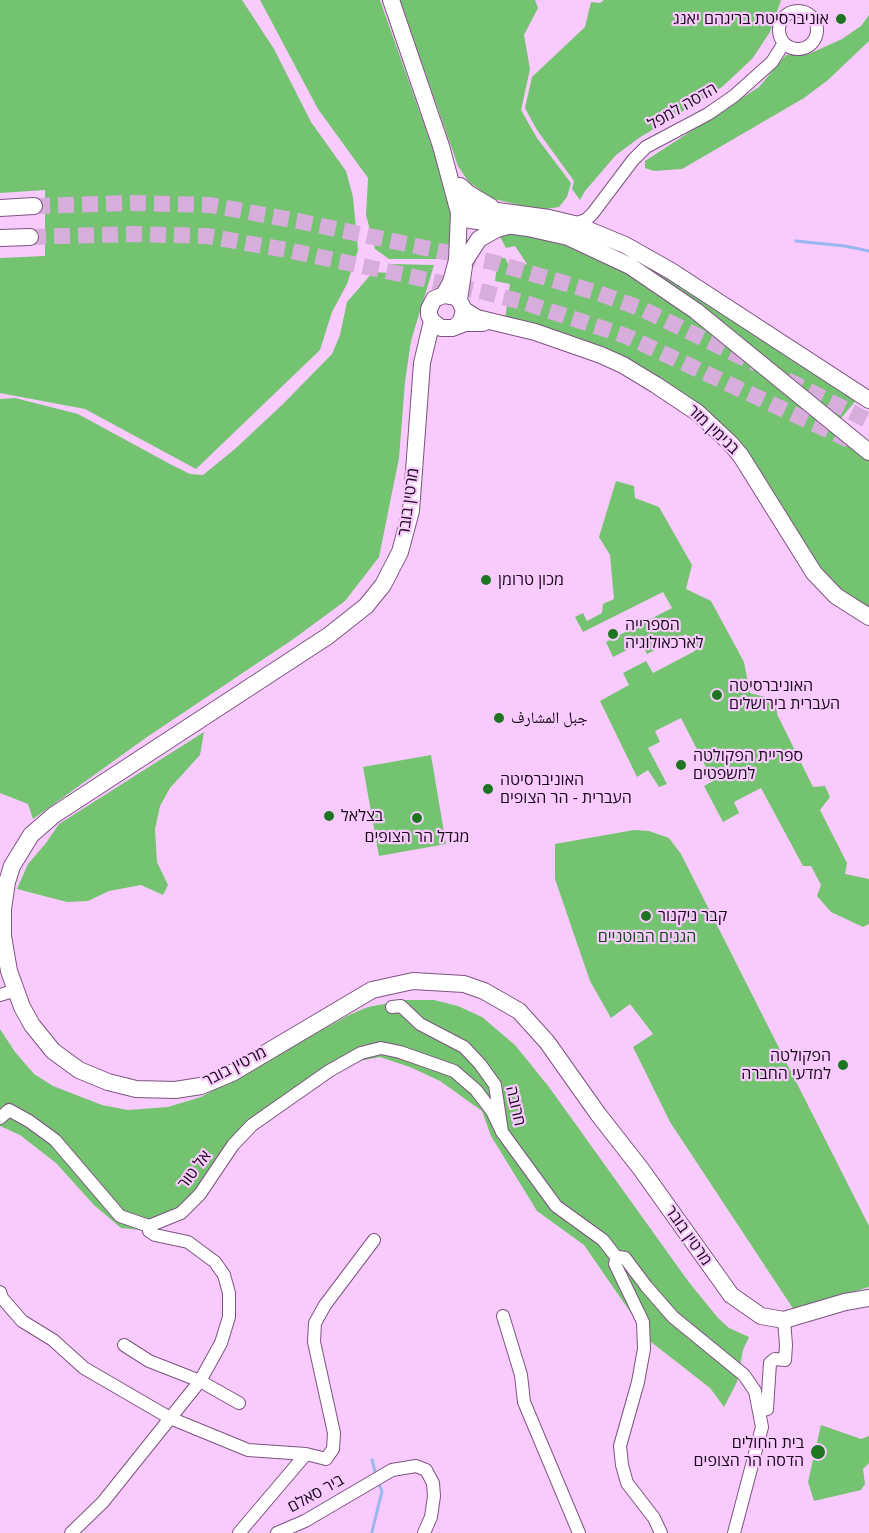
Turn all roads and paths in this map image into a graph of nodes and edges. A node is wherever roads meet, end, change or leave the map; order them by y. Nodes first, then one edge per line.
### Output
1 (391, 0) edge
2 (798, 5) edge
3 (784, 43) junction
4 (441, 146) junction
5 (460, 186) junction
6 (600, 200) junction
7 (34, 206) tunnel mouth
8 (0, 208) edge
9 (497, 210) junction
10 (466, 214) junction
11 (574, 224) junction
12 (513, 225) junction
13 (30, 237) tunnel mouth
14 (0, 238) edge
15 (615, 241) junction
16 (466, 259) junction
17 (450, 313) junction
18 (869, 399) edge
19 (869, 452) edge
20 (869, 617) edge
21 (8, 993) edge
22 (392, 1007) dead end
23 (0, 1118) edge
24 (502, 1132) junction
25 (149, 1226) junction
26 (374, 1240) dead end
27 (617, 1258) junction
28 (0, 1292) edge
29 (869, 1292) edge
30 (869, 1298) edge
31 (845, 1302) junction
32 (503, 1316) dead end
33 (784, 1320) junction
34 (124, 1345) dead end
35 (200, 1381) junction
36 (239, 1402) dead end
37 (759, 1412) junction
38 (170, 1418) junction
39 (306, 1454) junction
40 (72, 1533) edge
41 (239, 1533) edge
42 (276, 1533) edge
43 (424, 1533) edge
44 (579, 1533) edge
45 (661, 1533) edge
46 (734, 1533) edge

1 - 4 street, מרטין בובר
2 - 3 street
2 - 3 street
3 - 6 street, הדסה למפל
4 - 5 street, מרטין בובר
4 - 10 street, מרטין בובר
5 - 9 street
5 - 10 street, מרטין בובר
6 - 11 street, הדסה למפל
6 - 15 street
7 - 8 street
9 - 10 street
9 - 11 street
10 - 12 street
10 - 16 street, מרטין בובר
10 - 17 street, מרטין בובר
11 - 15 street
12 - 16 street
12 - 19 street
13 - 14 street
15 - 18 street
16 - 17 street, מרטין בובר
17 - 20 street, בנימין מזר
17 - 21 street, מרטין בובר
21 - 33 street, מרטין בובר
22 - 24 street, חרובה
23 - 25 street
24 - 25 street, אל טור
24 - 27 street, חרובה
25 - 35 street
26 - 39 street
27 - 37 street, חרובה
27 - 45 street
28 - 38 street
29 - 31 street
30 - 31 street
31 - 33 street
32 - 44 street
33 - 37 street
34 - 35 street
35 - 36 street
35 - 38 street
37 - 46 street
38 - 39 street
38 - 40 street
39 - 41 street
42 - 43 street, ביר סאלם

